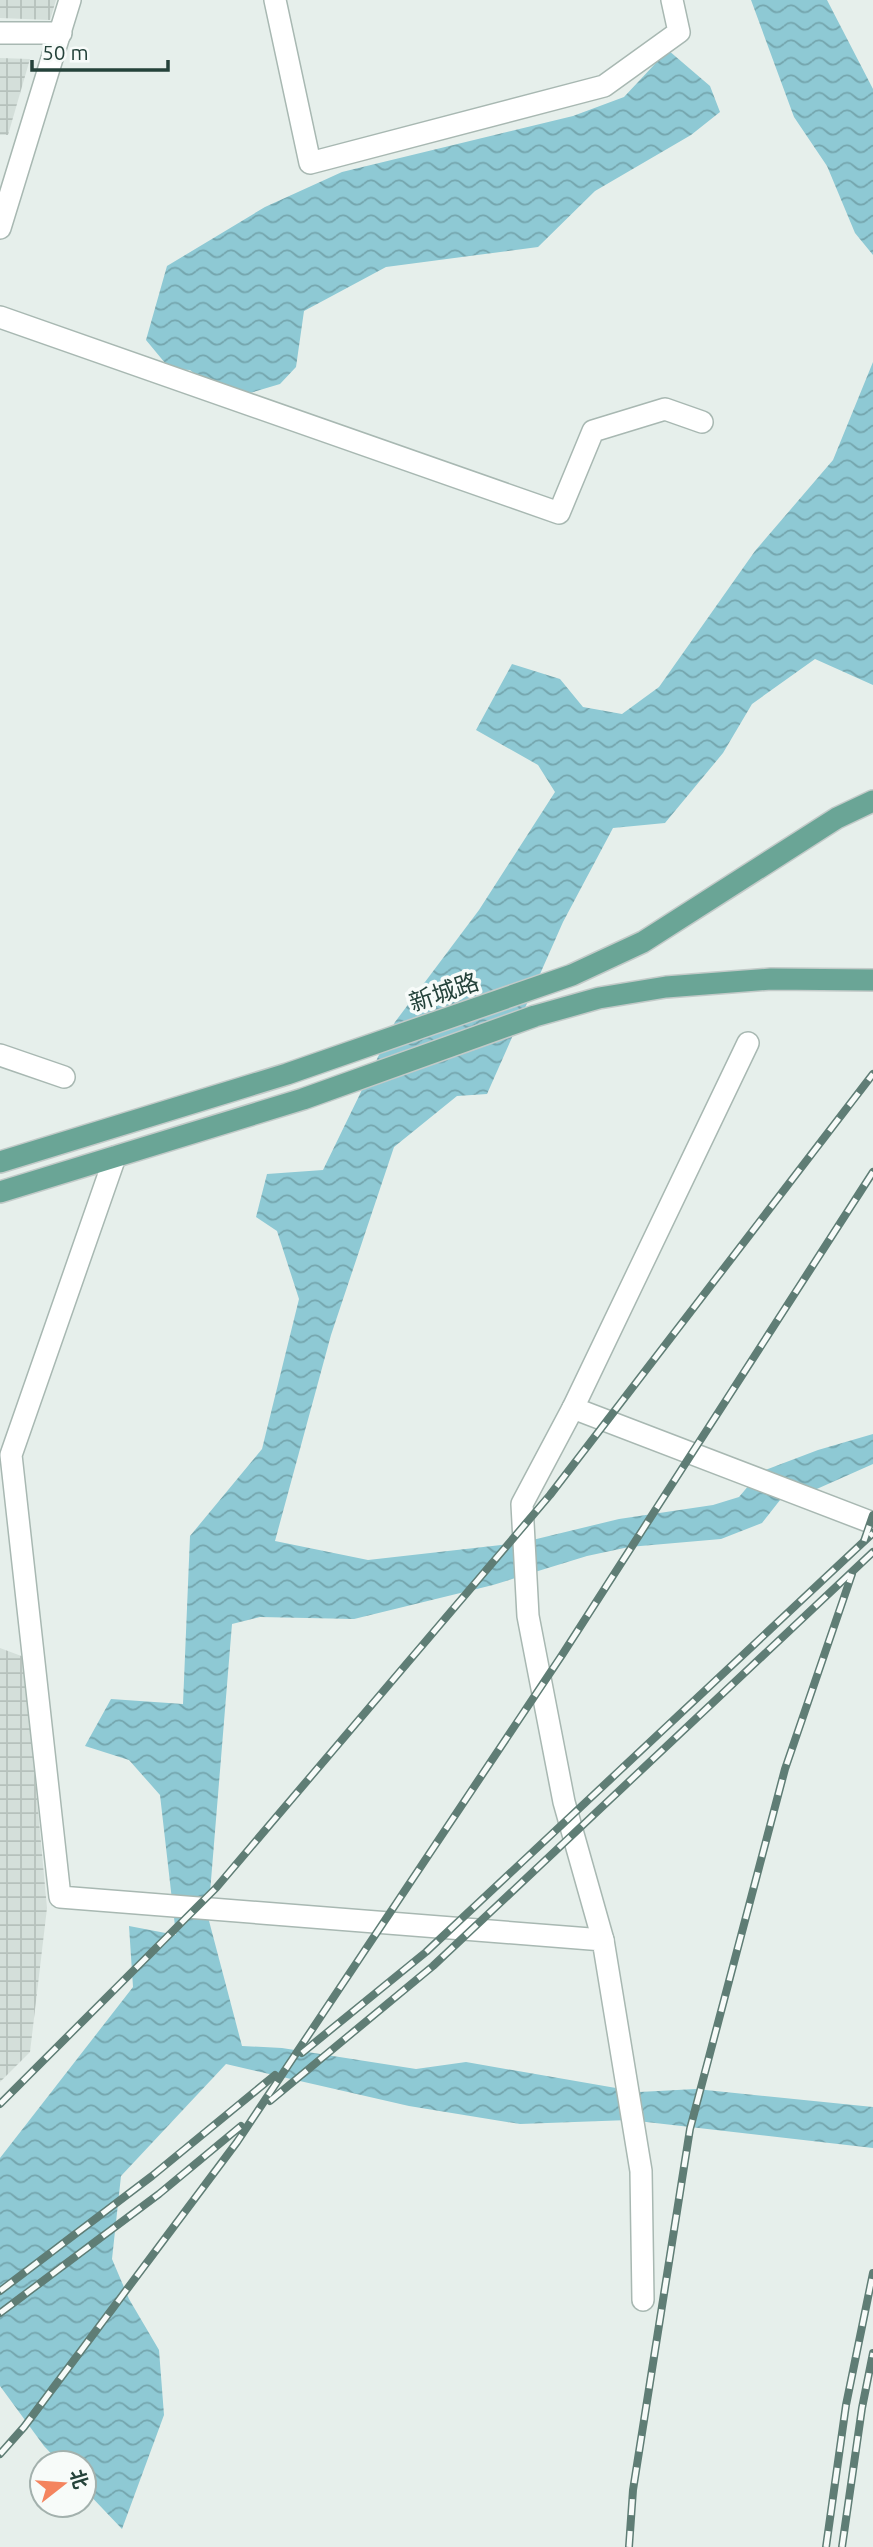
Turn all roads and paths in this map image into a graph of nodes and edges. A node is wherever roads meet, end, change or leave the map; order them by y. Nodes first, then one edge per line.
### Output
1 (70, 0) edge
2 (275, 0) edge
3 (672, 0) edge
4 (0, 33) edge
5 (61, 33) junction
6 (0, 228) edge
7 (0, 317) edge
8 (702, 422) dead end
9 (873, 801) edge
10 (873, 980) edge
11 (748, 1043) dead end
12 (0, 1055) edge
13 (64, 1077) dead end
14 (115, 1157) junction
15 (0, 1163) edge
16 (0, 1192) edge
17 (573, 1408) junction
18 (873, 1523) edge
19 (603, 1940) junction
20 (643, 2300) dead end

1 - 5 street
2 - 3 street
4 - 5 street
5 - 6 street
7 - 8 street
9 - 15 main road, 新城路
10 - 14 main road
11 - 17 street
12 - 13 street
14 - 16 main road
14 - 19 street
17 - 18 street
17 - 19 street
19 - 20 street

